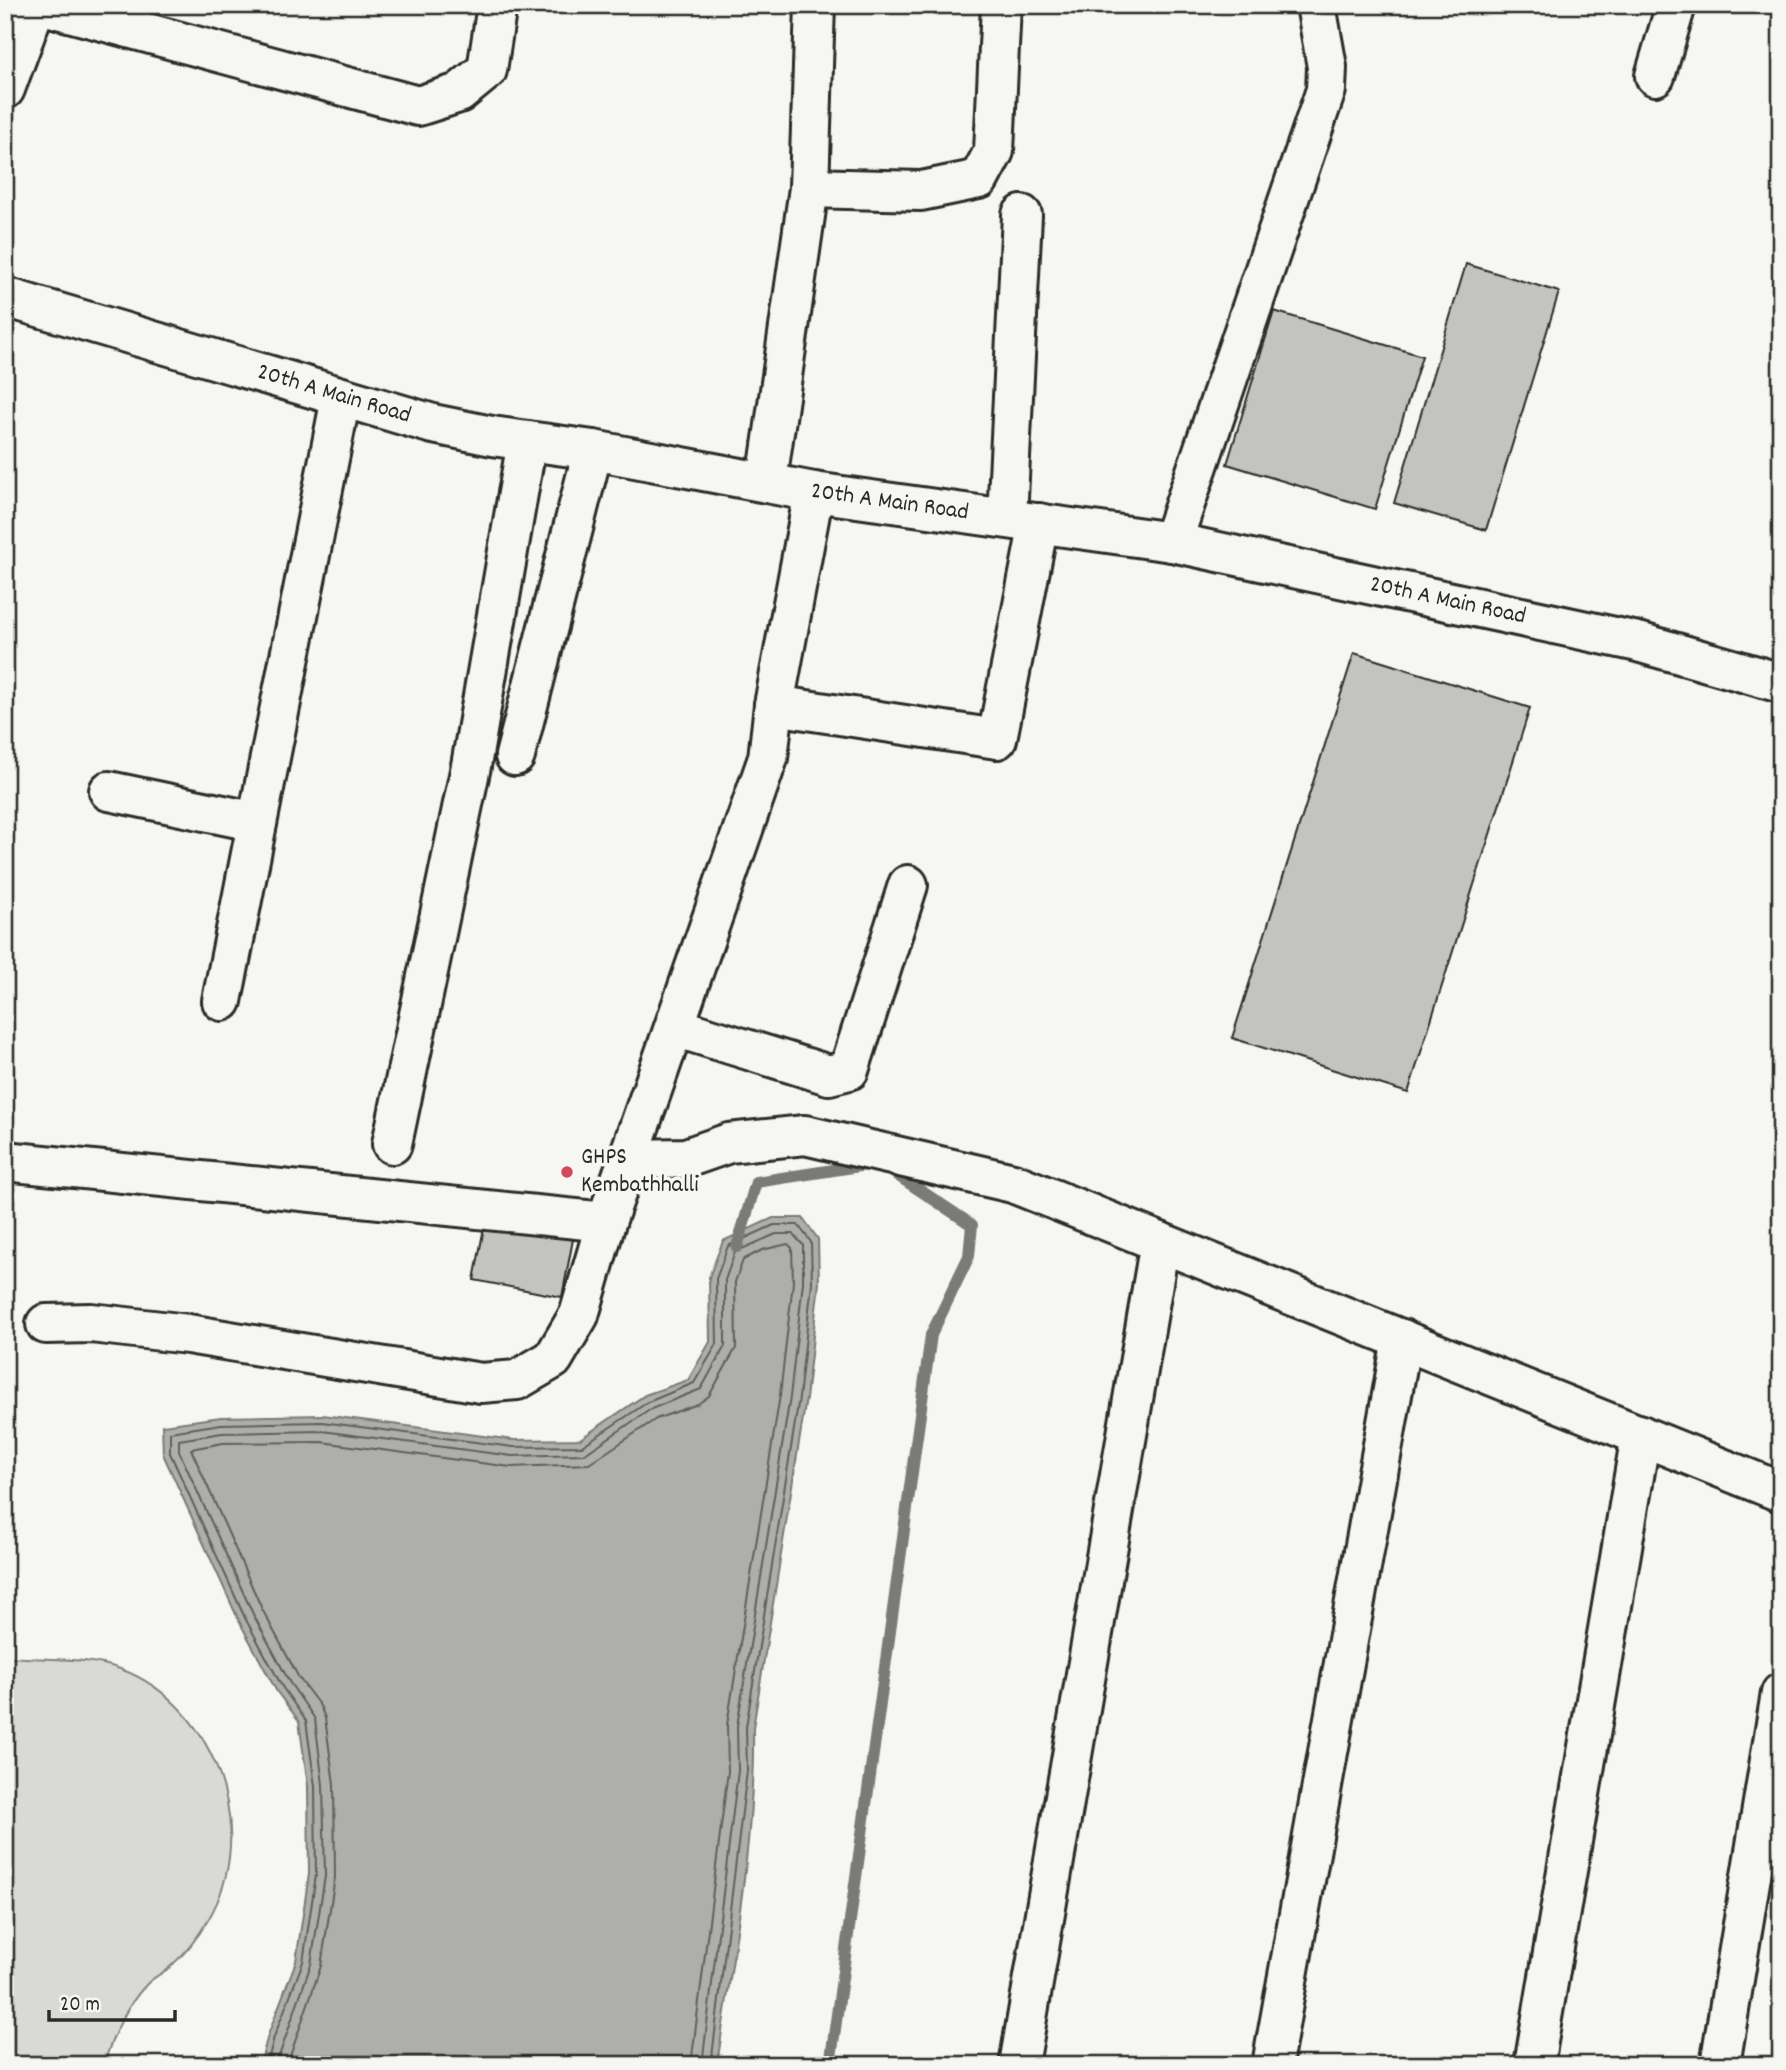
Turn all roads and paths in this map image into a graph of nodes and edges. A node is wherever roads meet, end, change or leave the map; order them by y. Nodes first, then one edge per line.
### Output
1 (36, 5) edge
2 (43, 5) edge
3 (497, 5) edge
4 (815, 5) edge
5 (1001, 5) edge
6 (1316, 5) edge
7 (1676, 5) edge
8 (1655, 76) dead end
9 (5, 89) edge
10 (809, 188) junction
11 (1022, 215) dead end
12 (5, 297) edge
13 (341, 398) junction
14 (527, 441) junction
15 (593, 450) junction
16 (767, 481) junction
17 (814, 492) junction
18 (1023, 521) junction
19 (1172, 542) junction
20 (1781, 683) edge
21 (774, 705) junction
22 (515, 756) dead end
23 (109, 791) dead end
24 (257, 822) junction
25 (908, 885) dead end
26 (222, 1001) dead end
27 (675, 1027) junction
28 (392, 1144) dead end
29 (630, 1159) junction
30 (5, 1161) edge
31 (606, 1222) junction
32 (1160, 1242) junction
33 (46, 1324) dead end
34 (1402, 1339) junction
35 (1641, 1435) junction
36 (1781, 1492) edge
37 (1781, 1693) edge
38 (1019, 2065) edge
39 (1272, 2065) edge
40 (1534, 2065) edge
41 (1720, 2065) edge

1 - 9 street
2 - 3 street
4 - 10 street
5 - 10 street
6 - 19 street
7 - 8 street
10 - 16 street
11 - 18 street
12 - 13 street, 20th A Main Road
13 - 14 street, 20th A Main Road
13 - 24 street
14 - 15 street, 20th A Main Road
14 - 28 street
15 - 16 street, 20th A Main Road
15 - 22 street
16 - 17 street, 20th A Main Road
17 - 18 street, 20th A Main Road
17 - 21 street
18 - 19 street, 20th A Main Road
18 - 21 street
19 - 20 street, 20th A Main Road
21 - 27 street
23 - 24 street
24 - 26 street
25 - 27 street
27 - 29 street
29 - 31 street
29 - 32 street
30 - 31 street
31 - 33 street
32 - 34 street
32 - 38 street
34 - 35 street
34 - 39 street
35 - 36 street
35 - 40 street
37 - 41 street

